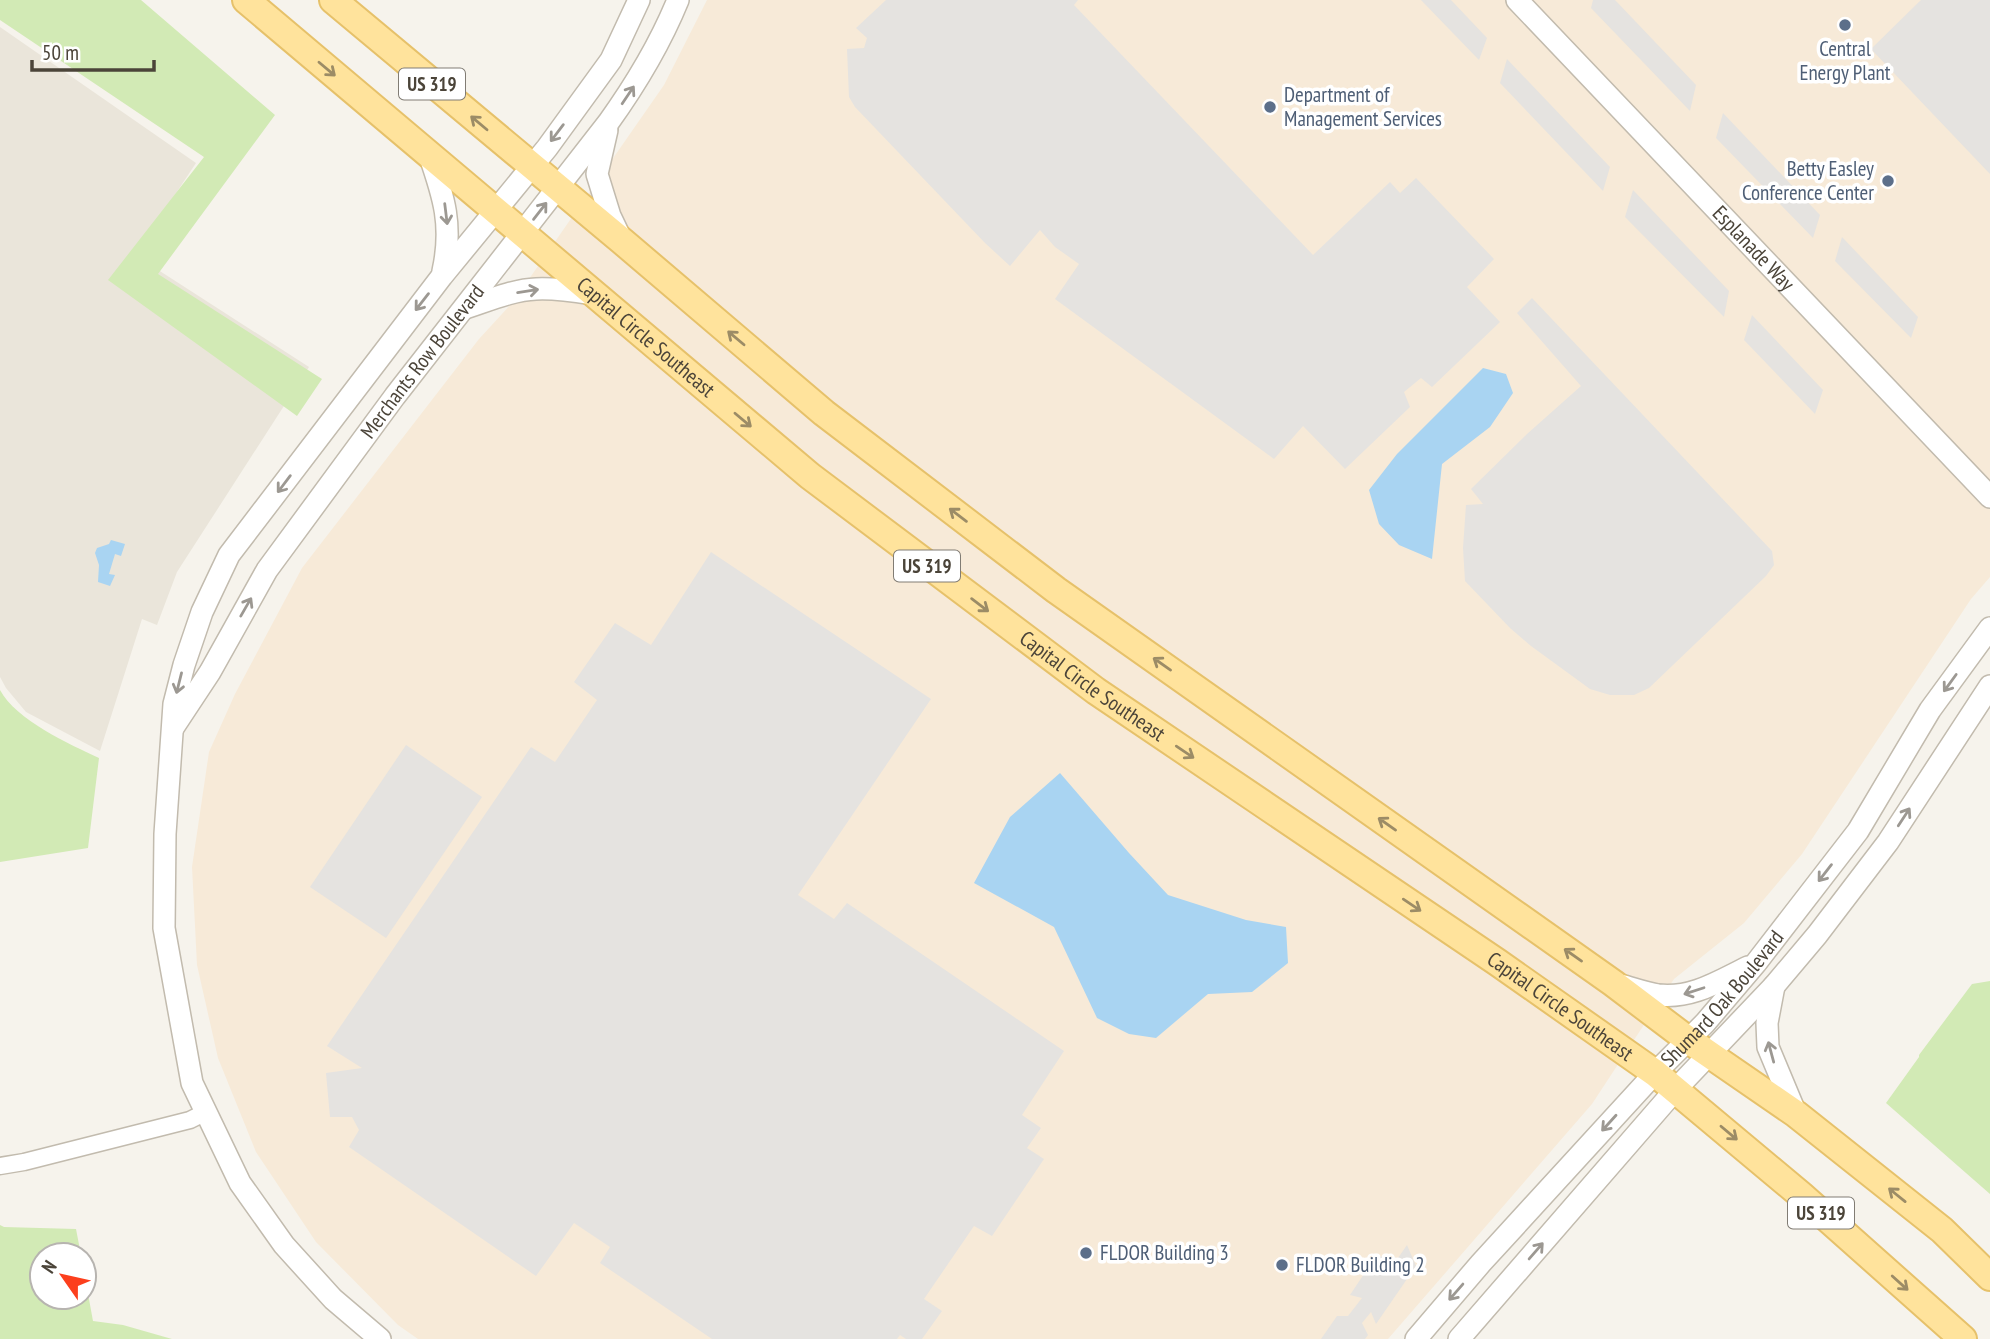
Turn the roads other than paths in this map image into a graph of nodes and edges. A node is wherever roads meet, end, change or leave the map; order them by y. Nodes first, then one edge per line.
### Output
1 (246, 0) edge
2 (333, 0) edge
3 (639, 0) edge
4 (678, 0) edge
5 (1517, 0) edge
6 (608, 123) junction
7 (429, 154) junction
8 (531, 166) junction
9 (558, 188) junction
10 (495, 211) junction
11 (522, 234) junction
12 (622, 241) junction
13 (442, 276) junction
14 (592, 294) junction
15 (465, 308) junction
16 (1990, 497) edge
17 (1990, 628) edge
18 (1990, 686) edge
19 (1930, 710) junction
20 (173, 728) junction
21 (1962, 730) junction
22 (1756, 963) junction
23 (1613, 983) junction
24 (1774, 986) junction
25 (1687, 1039) junction
26 (1709, 1055) junction
27 (1655, 1073) junction
28 (1676, 1089) junction
29 (206, 1112) junction
30 (1796, 1114) junction
31 (0, 1166) edge
32 (1990, 1277) edge
33 (380, 1339) edge
34 (1416, 1339) edge
35 (1459, 1339) edge
36 (1963, 1339) edge

1 -> 7 main road, Capital Circle Southeast / US 319
8 -> 2 main road, US 319
3 -> 8 street, Merchants Row Boulevard
6 -> 4 street, Merchants Row Boulevard
5 - 16 street, Esplanade Way
6 - 9 street, Merchants Row Boulevard
6 - 12 street
7 - 10 main road, Capital Circle Southeast / US 319
7 -> 13 street
8 - 9 main road, US 319
8 - 10 street, Merchants Row Boulevard
11 -> 9 street, Merchants Row Boulevard
9 - 12 main road, US 319
10 - 11 main road, Capital Circle Southeast / US 319
10 - 13 street, Merchants Row Boulevard
11 - 14 main road, Capital Circle Southeast / US 319
11 - 15 street, Merchants Row Boulevard
23 -> 12 main road, US 319
13 -> 20 street, Merchants Row Boulevard
15 -> 14 street
14 -> 27 main road, Capital Circle Southeast / US 319
20 -> 15 street, Merchants Row Boulevard
17 -> 19 street, Shumard Oak Boulevard
18 - 21 street, Shumard Oak Boulevard
19 - 21 street
19 -> 22 street, Shumard Oak Boulevard
20 - 29 street, Merchants Row Boulevard
24 -> 21 street, Shumard Oak Boulevard
22 -> 23 street
22 - 25 street, Shumard Oak Boulevard
23 - 25 main road, US 319
24 - 26 street, Shumard Oak Boulevard
30 -> 24 street
25 - 26 main road, US 319
25 - 27 street, Shumard Oak Boulevard
26 - 28 street, Shumard Oak Boulevard
26 - 30 main road, US 319
27 - 28 main road, Capital Circle Southeast / US 319
27 -> 34 street, Shumard Oak Boulevard
35 -> 28 street, Shumard Oak Boulevard
28 -> 36 main road, Capital Circle Southeast / US 319
29 - 31 street
29 - 33 street, Merchants Row Boulevard
32 -> 30 main road, US 319

